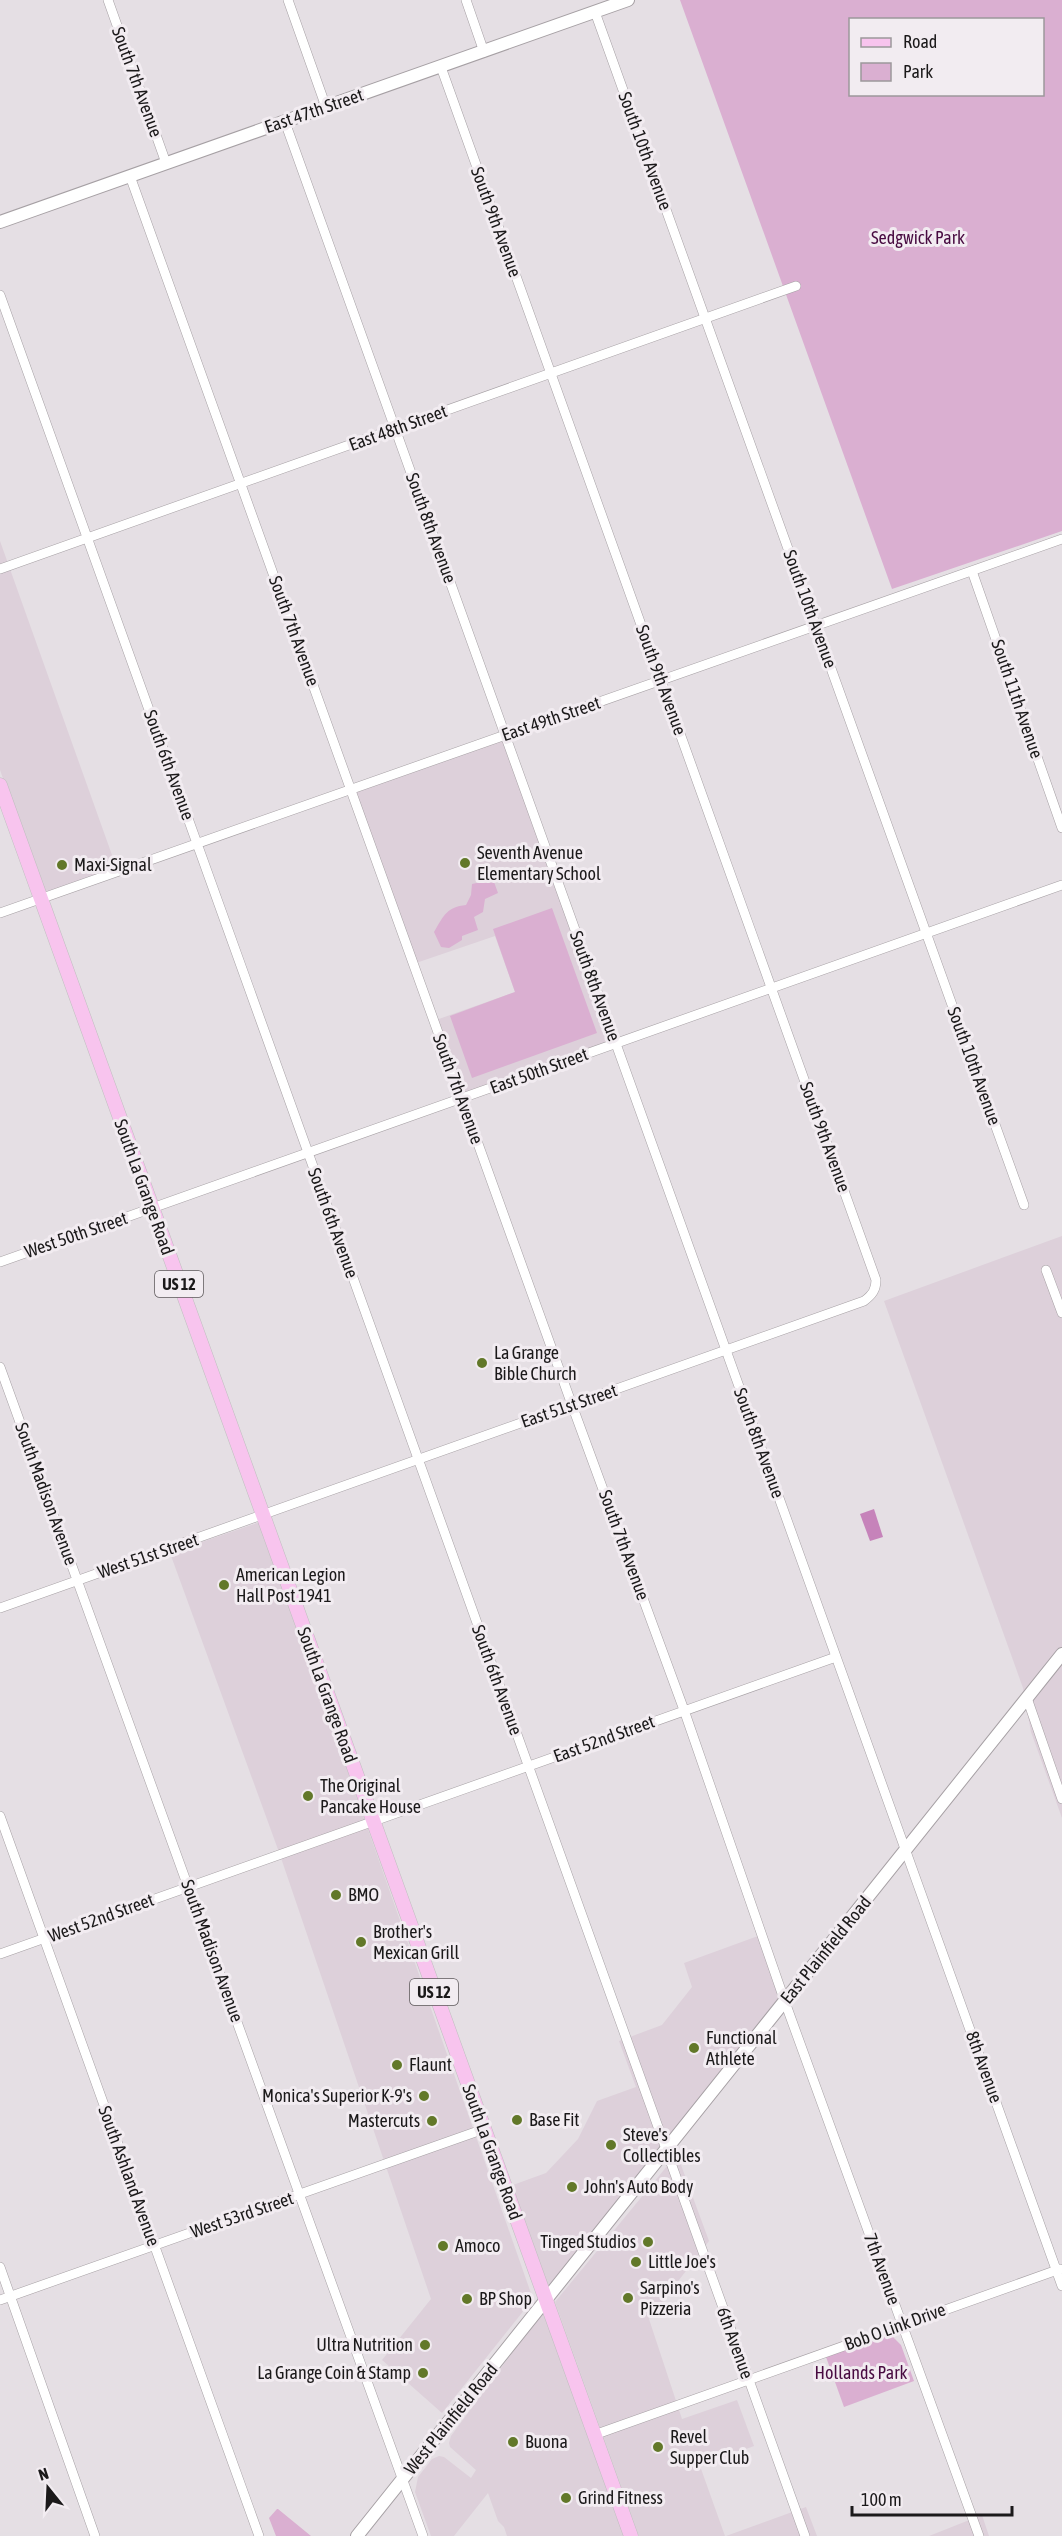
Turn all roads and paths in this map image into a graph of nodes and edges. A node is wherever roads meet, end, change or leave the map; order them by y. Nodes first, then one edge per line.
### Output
1 (108, 0) edge
2 (288, 0) edge
3 (466, 0) edge
4 (628, 0) edge
5 (595, 12) junction
6 (484, 52) junction
7 (441, 68) junction
8 (326, 107) junction
9 (285, 122) junction
10 (166, 163) junction
11 (130, 176) junction
12 (0, 222) edge
13 (796, 286) dead end
14 (0, 295) edge
15 (705, 319) junction
16 (550, 373) junction
17 (395, 429) junction
18 (241, 483) junction
19 (87, 537) junction
20 (1062, 539) edge
21 (0, 569) edge
22 (972, 571) junction
23 (816, 626) junction
24 (661, 680) junction
25 (505, 735) junction
26 (0, 785) edge
27 (351, 789) junction
28 (1062, 828) edge
29 (197, 843) junction
30 (1062, 885) edge
31 (41, 898) junction
32 (0, 913) edge
33 (926, 934) junction
34 (772, 988) junction
35 (616, 1044) junction
36 (462, 1099) junction
37 (308, 1154) junction
38 (1024, 1205) dead end
39 (152, 1209) junction
40 (0, 1262) edge
41 (1046, 1270) dead end
42 (874, 1292) joint
43 (1062, 1313) edge
44 (726, 1350) junction
45 (0, 1367) edge
46 (572, 1405) junction
47 (418, 1459) junction
48 (262, 1515) junction
49 (78, 1581) junction
50 (0, 1608) edge
51 (1062, 1654) edge
52 (836, 1657) junction
53 (1027, 1698) junction
54 (684, 1710) junction
55 (528, 1767) junction
56 (1062, 1799) edge
57 (0, 1816) edge
58 (372, 1821) junction
59 (907, 1849) junction
60 (189, 1887) junction
61 (44, 1938) junction
62 (0, 1954) edge
63 (785, 2002) junction
64 (484, 2129) junction
65 (666, 2151) junction
66 (300, 2195) junction
67 (154, 2245) junction
68 (0, 2267) edge
69 (1059, 2269) edge
70 (1062, 2286) edge
71 (11, 2296) junction
72 (0, 2300) edge
73 (546, 2302) junction
74 (902, 2324) junction
75 (748, 2379) junction
76 (594, 2435) junction
77 (402, 2479) junction
78 (95, 2536) edge
79 (259, 2536) edge
80 (357, 2536) edge
81 (423, 2536) edge
82 (631, 2536) edge
83 (805, 2536) edge
84 (979, 2536) edge

1 - 10 street, South 7th Avenue
2 - 8 street
3 - 6 street
4 - 5 main road, East 47th Street
5 - 6 main road, East 47th Street
5 - 15 street, South 10th Avenue
6 - 7 main road, East 47th Street
7 - 8 main road, East 47th Street
7 - 16 street, South 9th Avenue
8 - 9 main road, East 47th Street
9 - 10 main road, East 47th Street
9 - 17 street, South 8th Avenue
10 - 11 main road, East 47th Street
11 - 12 main road, East 47th Street
11 - 18 street, South 7th Avenue
13 - 15 street, East 48th Street
14 - 19 street, South 6th Avenue
15 - 16 street, East 48th Street
15 - 23 street, South 10th Avenue
16 - 17 street, East 48th Street
16 - 24 street, South 9th Avenue
17 - 18 street, East 48th Street
17 - 25 street, South 8th Avenue
18 - 19 street, East 48th Street
18 - 27 street, South 7th Avenue
19 - 21 street, East 48th Street
19 - 29 street, South 6th Avenue
20 - 22 street, East 49th Street
22 - 23 street, East 49th Street
22 - 28 street, South 11th Avenue
23 - 24 street, East 49th Street
23 - 33 street, South 10th Avenue
24 - 25 street, East 49th Street
24 - 34 street, South 9th Avenue
25 - 27 street, East 49th Street
25 - 35 street, South 8th Avenue
26 - 31 main road, South La Grange Road / US 12
27 - 29 street, East 49th Street
27 - 36 street, South 7th Avenue
29 - 31 street, East 49th Street
29 - 37 street, South 6th Avenue
30 - 33 street, East 50th Street
31 - 32 street, East 49th Street
31 - 39 main road, South La Grange Road / US 12
33 - 34 street, East 50th Street
33 - 38 street, South 10th Avenue
34 - 35 street, East 50th Street
34 - 42 street, South 9th Avenue
35 - 36 street, East 50th Street
35 - 44 street, South 8th Avenue
36 - 37 street, East 50th Street
36 - 46 street, South 7th Avenue
37 - 39 street, East 50th Street
37 - 47 street, South 6th Avenue
39 - 40 street, West 50th Street
39 - 48 main road, South La Grange Road / US 12
41 - 43 street
42 - 44 street, East 51st Street
44 - 46 street, East 51st Street
44 - 52 street, South 8th Avenue
45 - 49 street, South Madison Avenue
46 - 47 street, East 51st Street
46 - 54 street, South 7th Avenue
47 - 48 street, East 51st Street
47 - 55 street, South 6th Avenue
48 - 49 street, West 51st Street
48 - 58 main road, South La Grange Road / US 12
49 - 50 street, West 51st Street
49 - 60 street, South Madison Avenue
51 - 53 main road, East Plainfield Road
52 - 54 street, East 52nd Street
52 - 59 street, South 8th Avenue
53 - 56 street
53 - 59 main road, East Plainfield Road
54 - 55 street, East 52nd Street
54 - 63 street, South 7th Avenue
55 - 58 street, East 52nd Street
55 - 65 street, South 6th Avenue
57 - 61 street, South Ashland Avenue
58 - 60 street, West 52nd Street
58 - 64 main road, South La Grange Road / US 12
59 - 63 main road, East Plainfield Road
59 - 69 street, 8th Avenue
60 - 61 street, West 52nd Street
60 - 66 street, South Madison Avenue
61 - 62 street, West 52nd Street
61 - 67 street, South Ashland Avenue
63 - 65 main road, East Plainfield Road
63 - 74 street, 7th Avenue
64 - 66 street, West 53rd Street
64 - 73 main road, South La Grange Road / US 12
65 - 73 main road, East Plainfield Road
65 - 75 street, 6th Avenue
66 - 67 street, West 53rd Street
66 - 77 street, South Madison Avenue
67 - 71 street, West 53rd Street
67 - 79 street, South Ashland Avenue
68 - 71 street
69 - 70 street, 8th Avenue
69 - 74 street, Bob O Link Drive
71 - 72 street, West 53rd Street
71 - 78 street
73 - 76 main road, South La Grange Road / US 12
73 - 77 main road, West Plainfield Road
74 - 75 street, Bob O Link Drive
74 - 84 street, 7th Avenue
75 - 76 street, Bob O Link Drive
75 - 83 street, 6th Avenue
76 - 82 main road, South La Grange Road / US 12
77 - 80 main road, West Plainfield Road
77 - 81 street, South Madison Avenue

